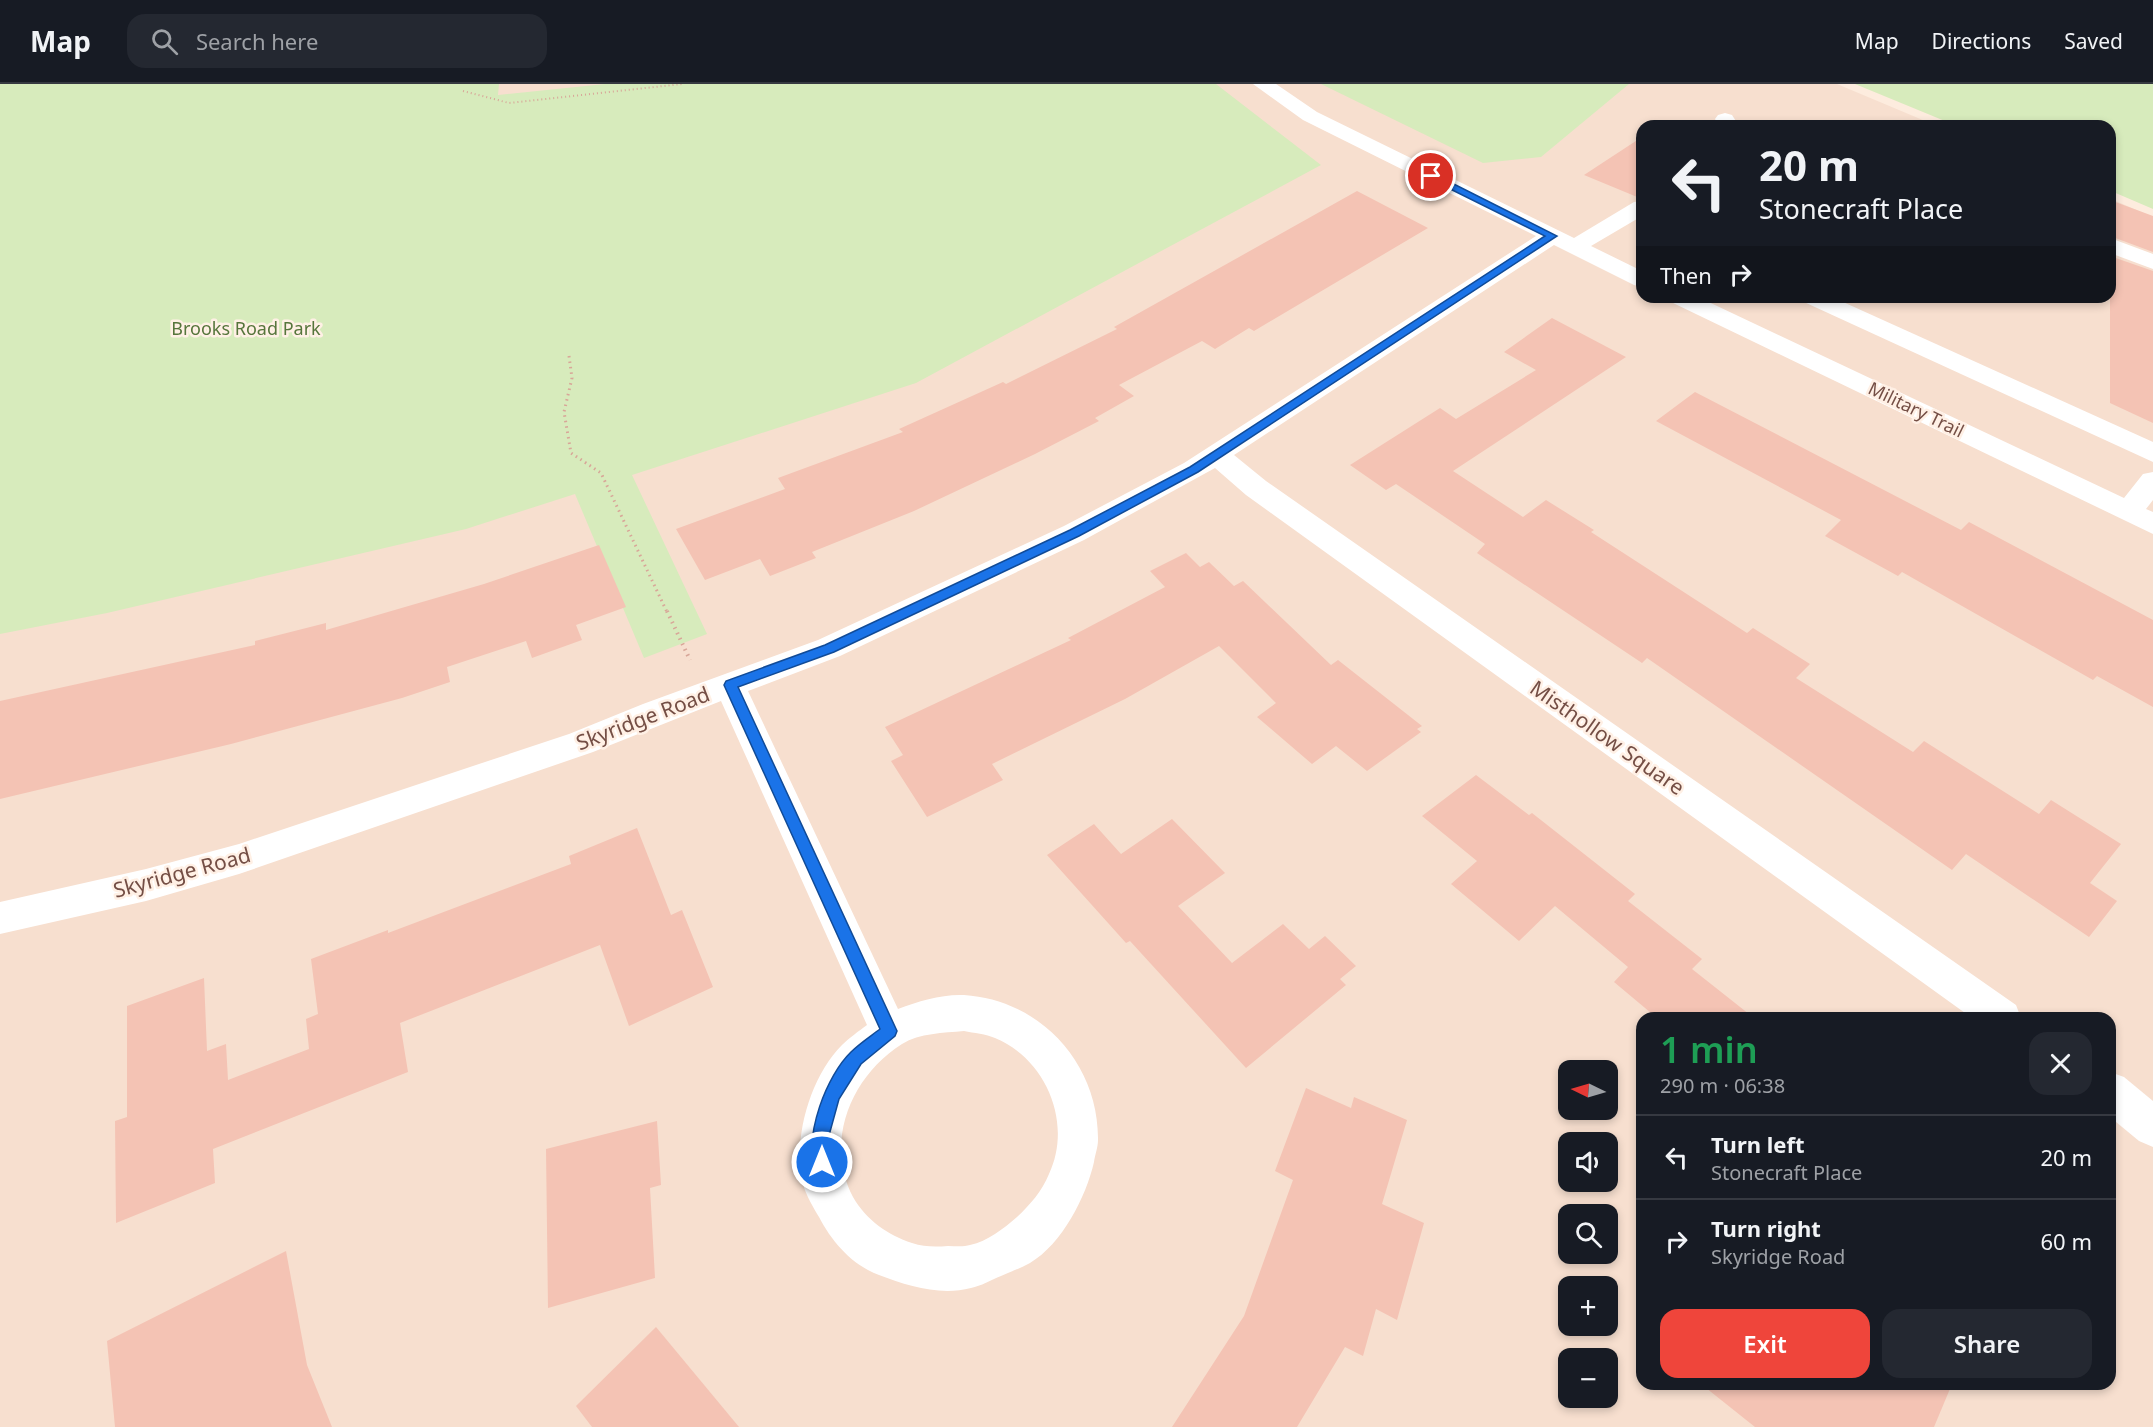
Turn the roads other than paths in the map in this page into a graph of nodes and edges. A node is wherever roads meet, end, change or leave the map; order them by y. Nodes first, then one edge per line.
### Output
1 (1263, 84) edge
2 (1636, 215) edge
3 (1563, 241) junction
4 (2116, 247) edge
5 (2153, 262) edge
6 (1636, 277) edge
7 (1692, 303) edge
8 (1825, 303) edge
9 (2153, 453) edge
10 (1216, 454) junction
11 (2153, 481) edge
12 (2128, 512) junction
13 (2153, 524) edge
14 (718, 689) junction
15 (0, 918) edge
16 (1994, 1012) edge
17 (889, 1031) junction
18 (2116, 1096) edge
19 (2153, 1127) edge

1 - 3 street
2 - 3 street
3 - 6 street
3 - 10 street, Skyridge Road
4 - 5 street
7 - 12 street, Military Trail
8 - 9 street
10 - 14 street, Skyridge Road
10 - 16 street, Misthollow Square
11 - 12 street
12 - 13 street, Military Trail
14 - 15 street, Skyridge Road
14 - 17 street
17 - 17 street
18 - 19 street

